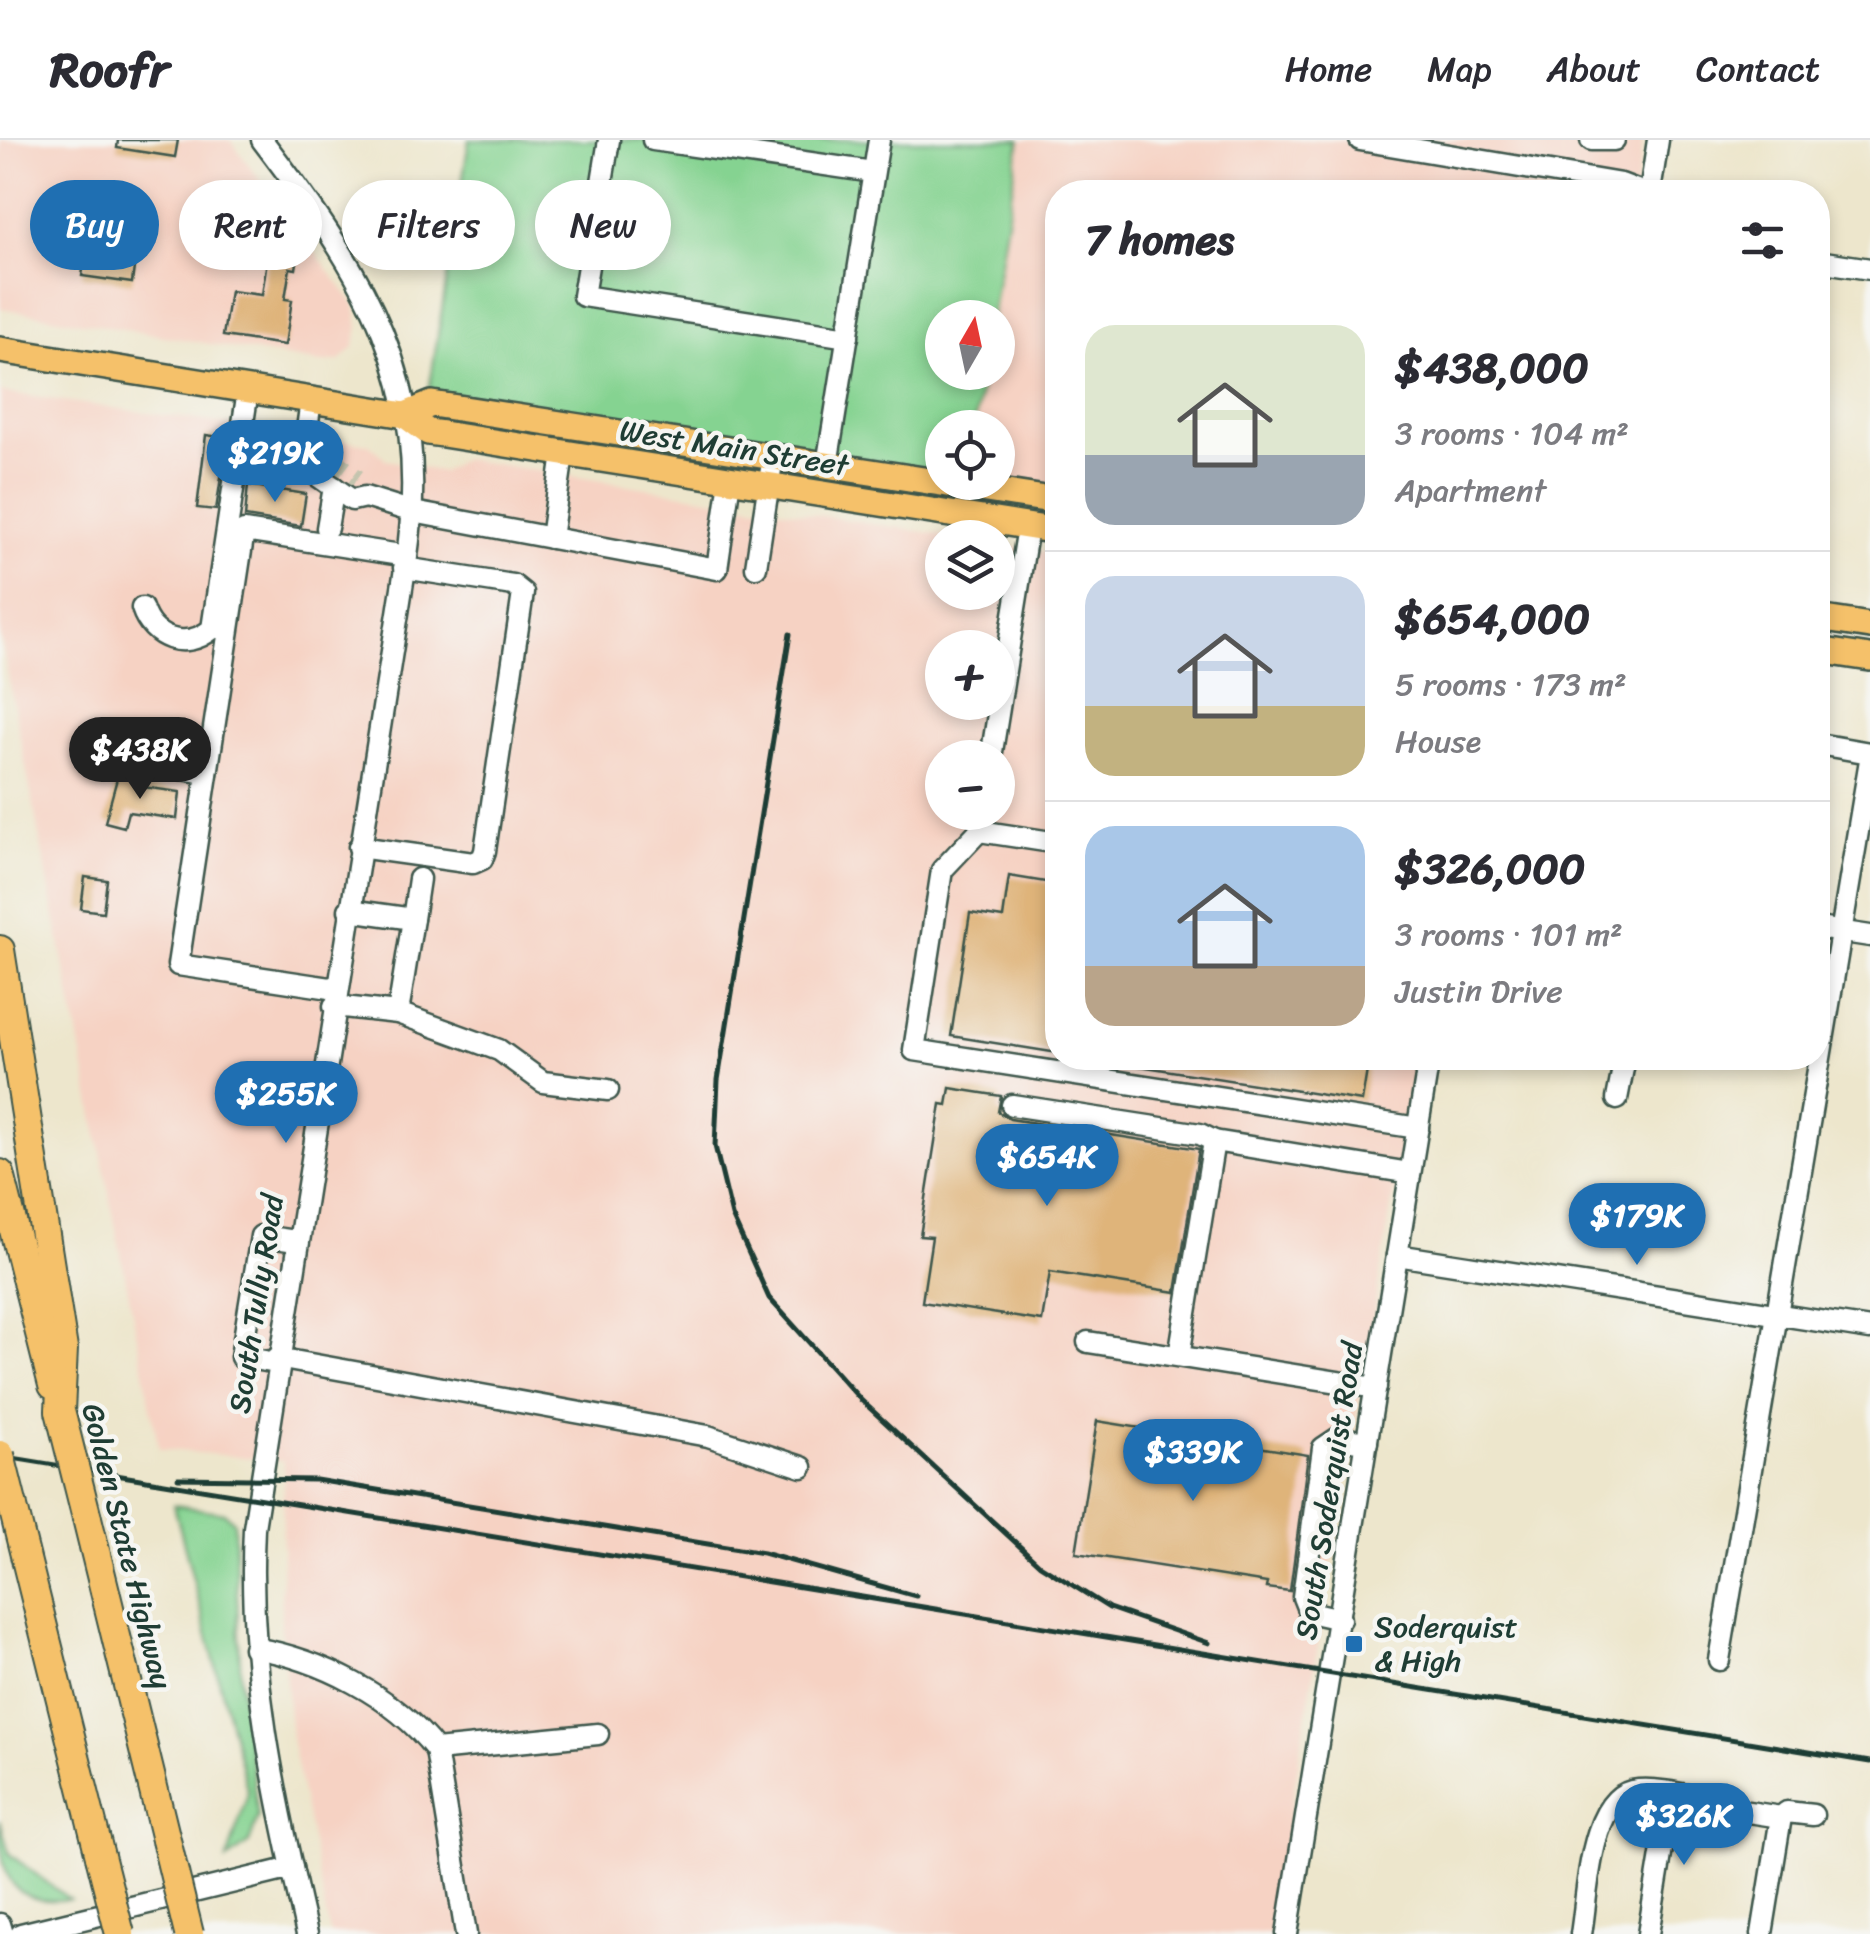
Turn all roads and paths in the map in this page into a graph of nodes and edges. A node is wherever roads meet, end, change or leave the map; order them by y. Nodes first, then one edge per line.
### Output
1 (262, 140) edge
2 (610, 140) edge
3 (653, 140) edge
4 (878, 140) edge
5 (1591, 140) edge
6 (1614, 140) edge
7 (1658, 140) edge
8 (1372, 141) edge
9 (727, 145) edge
10 (874, 172) junction
11 (1598, 180) edge
12 (1649, 180) edge
13 (1830, 263) edge
14 (1870, 269) edge
15 (848, 338) junction
16 (0, 350) edge
17 (248, 390) junction
18 (311, 400) junction
19 (405, 415) junction
20 (563, 454) junction
21 (303, 456) junction
22 (773, 456) junction
23 (250, 457) dead end
24 (330, 458) tunnel mouth
25 (827, 464) junction
26 (730, 480) junction
27 (769, 486) junction
28 (334, 487) junction
29 (1045, 499) edge
30 (413, 512) junction
31 (1028, 527) junction
32 (327, 528) dead end
33 (1045, 530) edge
34 (551, 538) junction
35 (406, 562) junction
36 (756, 567) dead end
37 (142, 608) dead end
38 (1830, 620) edge
39 (1870, 626) edge
40 (1830, 652) edge
41 (1870, 658) edge
42 (994, 740) edge
43 (1830, 747) edge
44 (1870, 756) edge
45 (143, 763) dead end
46 (208, 773) junction
47 (974, 830) edge
48 (1010, 830) edge
49 (1045, 839) edge
50 (359, 847) junction
51 (419, 878) dead end
52 (349, 910) junction
53 (413, 918) junction
54 (1830, 930) edge
55 (1842, 931) junction
56 (1870, 936) edge
57 (0, 950) edge
58 (336, 998) junction
59 (1830, 1003) edge
60 (398, 1013) junction
61 (1427, 1070) edge
62 (1623, 1070) edge
63 (1819, 1070) edge
64 (608, 1090) dead end
65 (1617, 1099) dead end
66 (1012, 1105) dead end
67 (1418, 1128) junction
68 (1214, 1142) junction
69 (1410, 1173) junction
70 (0, 1174) edge
71 (296, 1241) junction
72 (1397, 1255) junction
73 (248, 1311) junction
74 (1778, 1315) junction
75 (284, 1316) junction
76 (1870, 1329) edge
77 (1088, 1342) dead end
78 (1179, 1356) junction
79 (277, 1360) junction
80 (1376, 1388) junction
81 (60, 1411) junction
82 (1367, 1442) junction
83 (0, 1455) edge
84 (802, 1467) dead end
85 (1340, 1619) junction
86 (254, 1648) junction
87 (1719, 1660) dead end
88 (598, 1734) dead end
89 (436, 1750) junction
90 (1671, 1794) junction
91 (1813, 1815) dead end
92 (1782, 1818) junction
93 (292, 1868) junction
94 (0, 1924) edge
95 (3, 1934) edge
96 (20, 1934) edge
97 (120, 1934) edge
98 (189, 1934) edge
99 (306, 1934) edge
100 (466, 1934) edge
101 (1287, 1934) edge
102 (1582, 1934) edge
103 (1648, 1934) edge
104 (1762, 1934) edge

1 - 19 street, South Tully Road
2 - 15 street
3 - 9 street
4 - 10 street
5 - 6 street
7 - 12 street
8 - 11 street
9 - 10 street
10 - 15 street
13 - 14 street
15 - 25 street
16 - 17 main road, West Main Street
17 - 18 main road, West Main Street
17 - 37 street
18 - 19 main road, West Main Street
18 - 21 street
19 - 20 main road, West Main Street
19 - 22 main road, West Main Street
19 - 30 street, South Tully Road
20 - 26 main road, West Main Street
20 - 34 street
21 - 23 street
21 - 24 street
21 - 28 street
22 - 25 main road, West Main Street
22 - 27 street
25 - 29 main road, West Main Street
26 - 27 main road, West Main Street
26 - 34 street
27 - 31 main road, West Main Street
27 - 36 street
28 - 30 street
28 - 32 street
30 - 34 street
30 - 35 street, South Tully Road
31 - 33 main road, West Main Street
31 - 42 street
35 - 46 street
35 - 50 street, South Tully Road
35 - 50 street
38 - 39 main road
40 - 41 main road
43 - 44 street
44 - 55 street
45 - 46 street
46 - 58 street
47 - 67 street
48 - 49 street
50 - 52 street, South Tully Road
51 - 53 street
52 - 53 street
52 - 58 street, South Tully Road
53 - 60 street
54 - 55 street
55 - 56 street
55 - 59 street
57 - 81 highway
58 - 60 street
58 - 71 street, South Tully Road
60 - 64 street
61 - 67 street, South Soderquist Road
62 - 65 street
63 - 74 street
66 - 68 street
67 - 69 street, South Soderquist Road
68 - 69 street
68 - 78 street
69 - 72 street, South Soderquist Road
70 - 81 highway, Golden State Highway
71 - 73 street
71 - 75 street, South Tully Road
72 - 74 street
72 - 80 street, South Soderquist Road
73 - 75 street
73 - 79 street
74 - 76 street
74 - 87 street
75 - 79 street, South Tully Road
77 - 78 street
78 - 80 street
79 - 84 street
79 - 86 street, South Tully Road
80 - 82 street, South Soderquist Road
81 - 98 highway, Golden State Highway, bridge
82 - 85 street, South Soderquist Road
82 - 85 street
83 - 97 highway, bridge
85 - 101 street, South Soderquist Road
86 - 89 street
86 - 93 street, South Tully Road
88 - 89 street
89 - 100 street
90 - 92 street
90 - 102 street
90 - 103 street
91 - 92 street
92 - 104 street
93 - 96 street
93 - 99 street, South Tully Road
94 - 95 street

